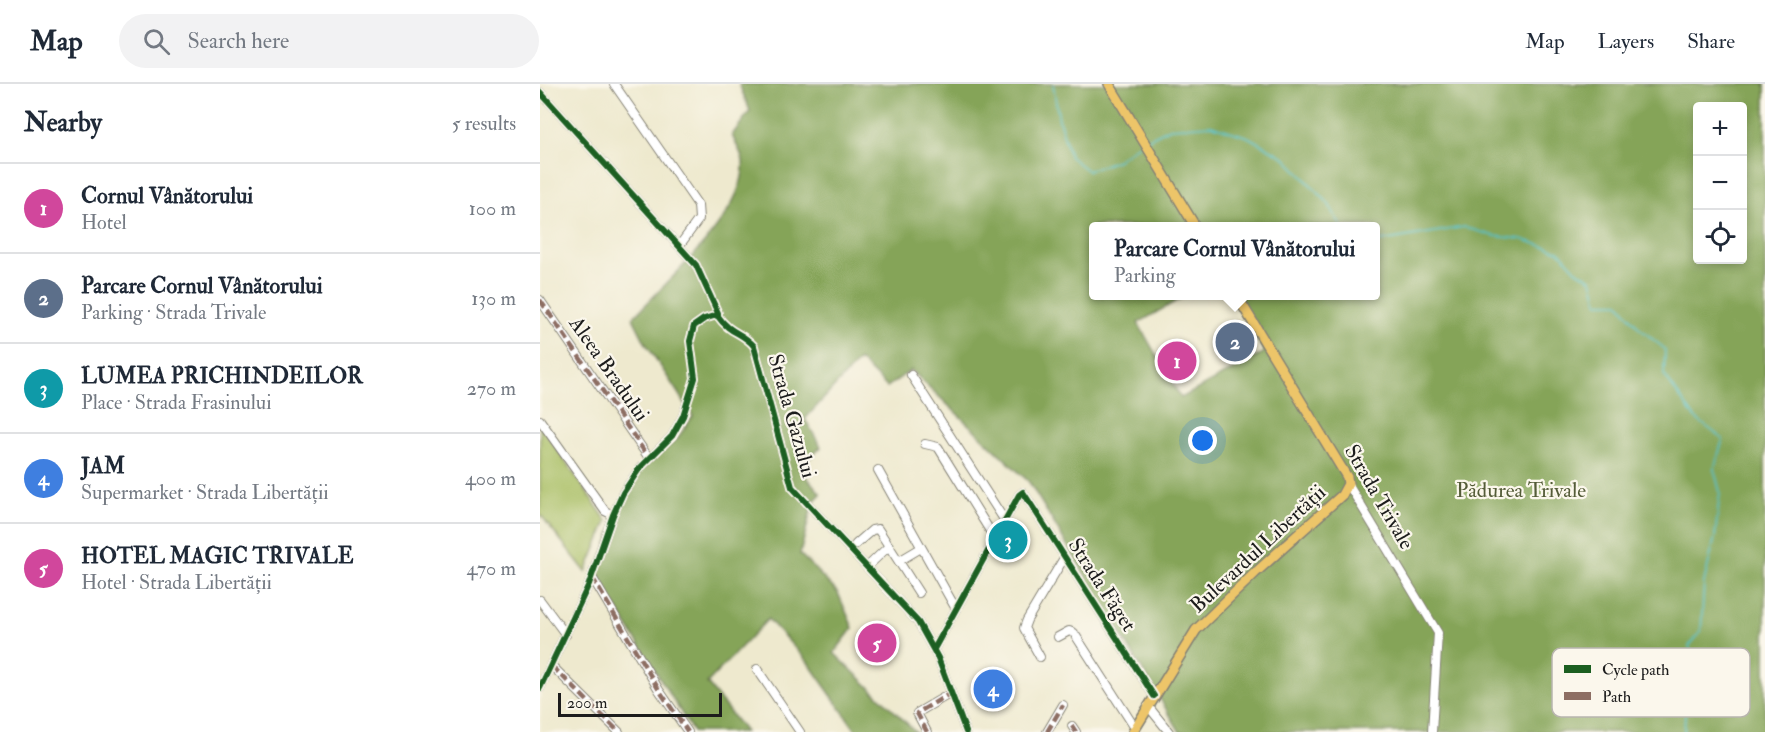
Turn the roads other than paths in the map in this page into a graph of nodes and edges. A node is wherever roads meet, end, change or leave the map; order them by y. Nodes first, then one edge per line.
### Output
1 (614, 84) edge
2 (1109, 84) edge
3 (540, 92) edge
4 (1193, 222) edge
5 (679, 246) junction
6 (540, 300) edge
7 (1239, 300) edge
8 (717, 315) junction
9 (911, 375) dead end
10 (540, 420) edge
11 (925, 444) dead end
12 (649, 458) junction
13 (878, 470) dead end
14 (1348, 484) junction
15 (613, 515) junction
16 (1005, 521) junction
17 (995, 539) junction
18 (856, 544) dead end
19 (889, 546) junction
20 (921, 548) junction
21 (1064, 558) junction
22 (899, 561) junction
23 (868, 566) junction
24 (591, 577) junction
25 (919, 593) dead end
26 (540, 600) edge
27 (956, 609) junction
28 (566, 635) junction
29 (1058, 637) dead end
30 (934, 649) junction
31 (1040, 657) dead end
32 (552, 666) junction
33 (757, 669) dead end
34 (540, 688) edge
35 (951, 693) junction
36 (1154, 696) junction
37 (1063, 705) dead end
38 (1148, 706) junction
39 (1134, 730) edge
40 (619, 732) edge
41 (688, 732) edge
42 (800, 732) edge
43 (927, 732) edge
44 (966, 732) edge
45 (1047, 732) edge
46 (1169, 732) edge
47 (1432, 732) edge

1 - 5 street
2 - 4 main road
3 - 5 street
5 - 8 street
6 - 12 street, Aleea Bradului
7 - 14 main road, Strada Trivale
8 - 12 street
8 - 23 street, Strada Gazului
9 - 16 street
10 - 15 street
11 - 17 street
12 - 15 street
13 - 20 street
14 - 36 main road, Bulevardul Libertății
14 - 47 street, Strada Trivale
15 - 24 street
16 - 17 street
16 - 21 street, Strada Făget
17 - 27 street
18 - 19 street
19 - 22 street
19 - 23 street
20 - 22 street
20 - 27 street
21 - 31 street
21 - 36 street, Strada Făget
22 - 25 street
23 - 30 street, Strada Gazului
24 - 28 street
24 - 41 street
26 - 28 street
27 - 30 street
28 - 32 street
29 - 39 street
30 - 35 street, Strada Gazului
32 - 34 street
32 - 40 street
33 - 42 street
35 - 43 street
35 - 44 street, Strada Gazului
36 - 38 main road, Bulevardul Libertății
37 - 45 street
38 - 39 main road, Bulevardul Libertății
38 - 46 street

